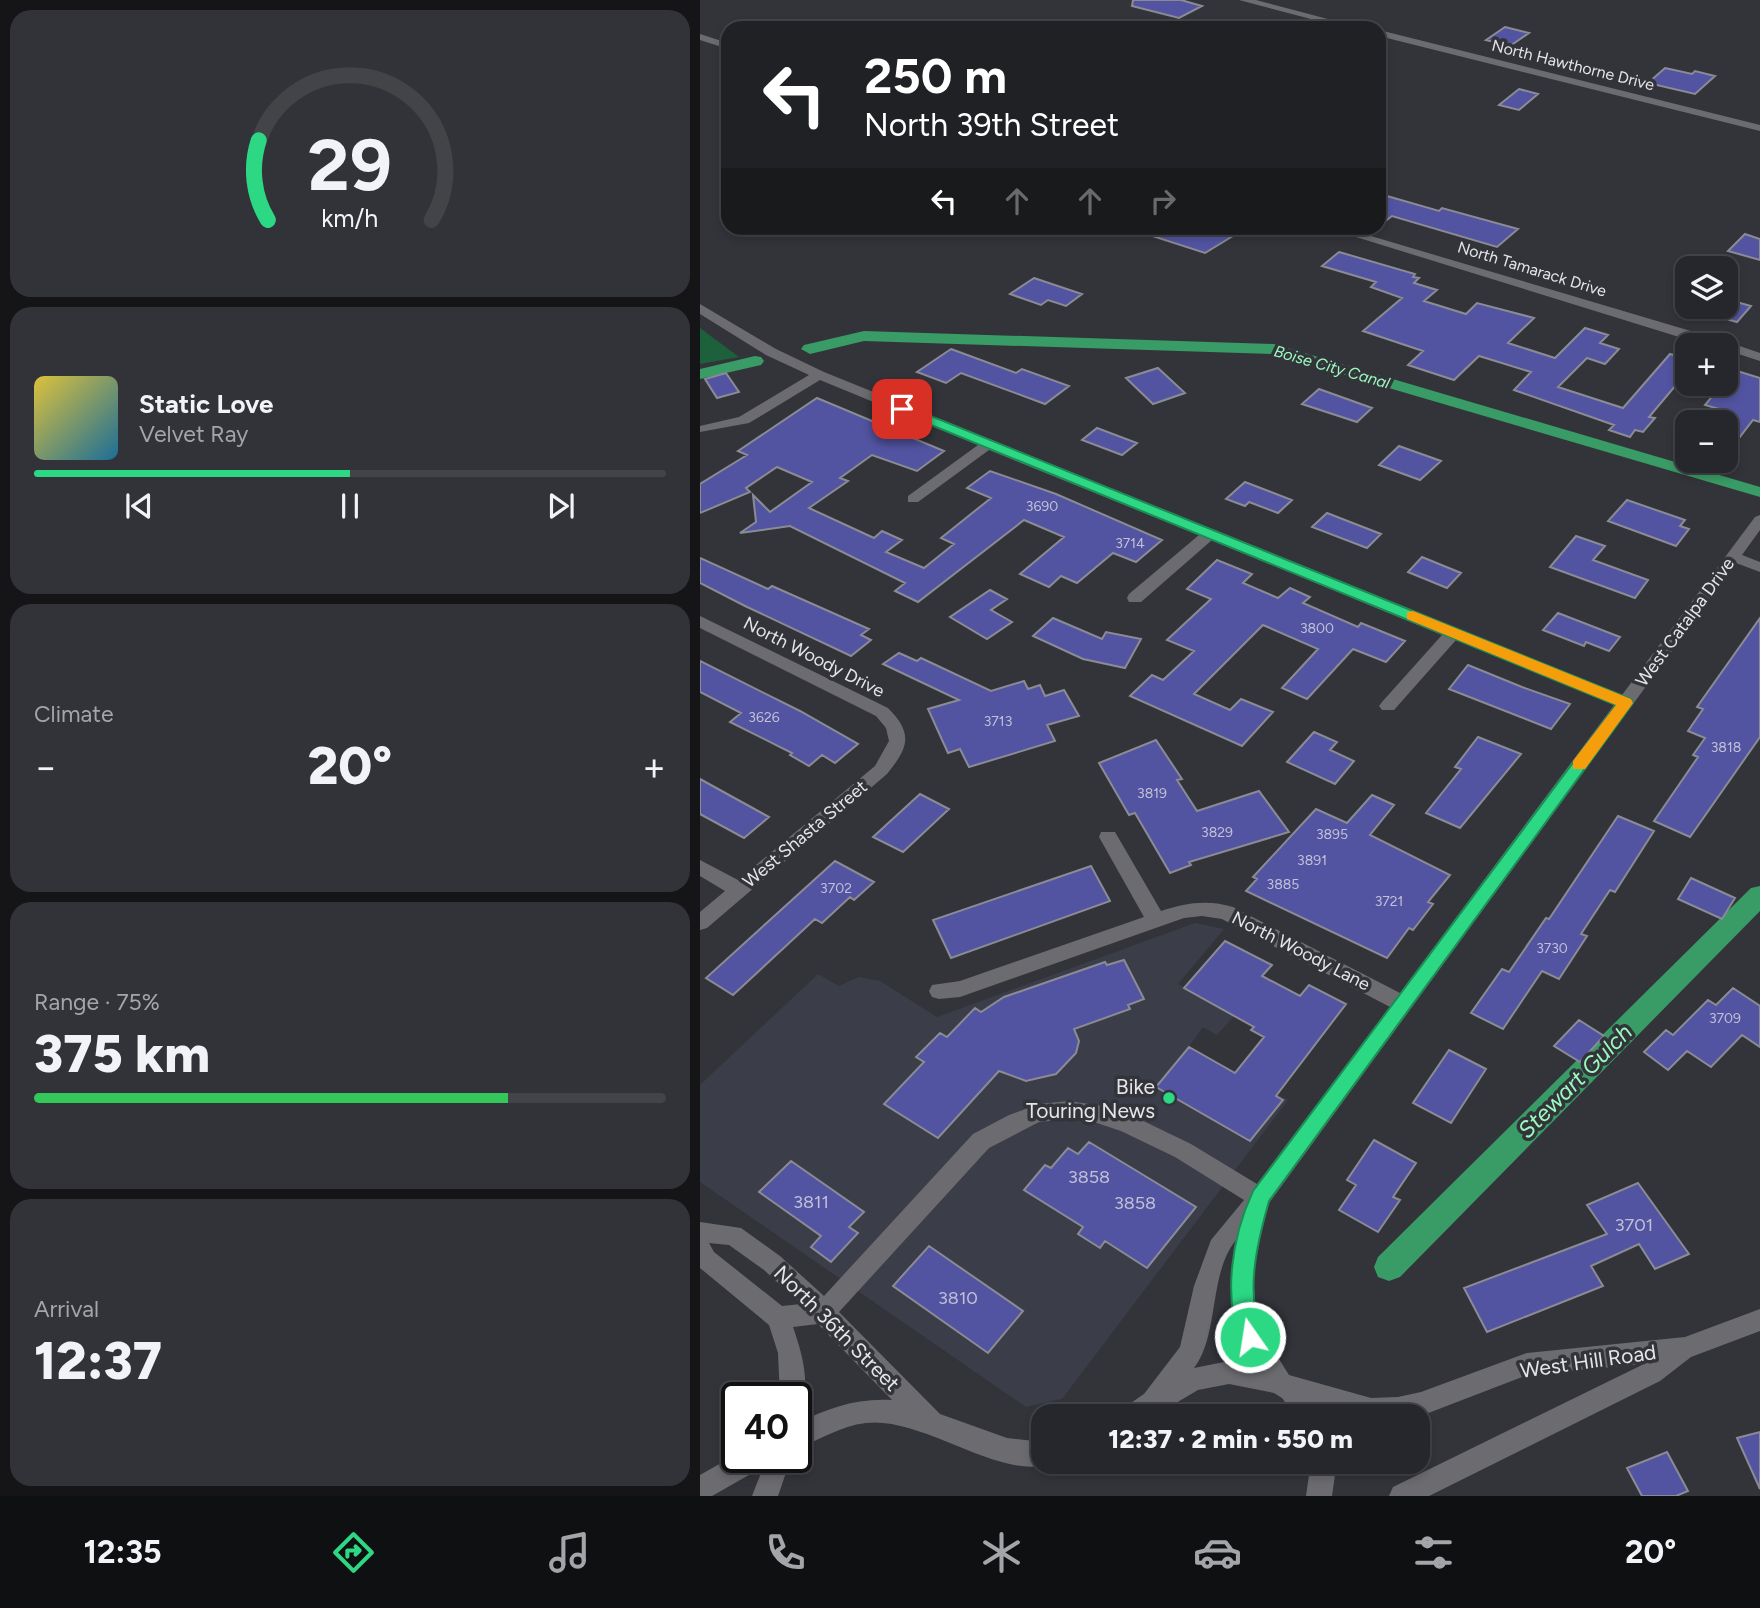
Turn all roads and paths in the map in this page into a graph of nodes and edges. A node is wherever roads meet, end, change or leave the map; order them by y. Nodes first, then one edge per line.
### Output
1 (1244, 0) edge
2 (1329, 21) edge
3 (1386, 35) edge
4 (700, 37) edge
5 (721, 44) edge
6 (1760, 128) edge
7 (1356, 235) edge
8 (700, 308) edge
9 (1680, 333) edge
10 (1738, 350) edge
11 (1760, 357) edge
12 (819, 375) junction
13 (703, 429) dead end
14 (989, 443) junction
15 (914, 499) dead end
16 (1760, 520) edge
17 (1210, 534) junction
18 (1733, 557) junction
19 (1760, 567) edge
20 (1135, 598) dead end
21 (703, 626) edge
22 (1454, 632) junction
23 (1625, 703) junction
24 (1388, 706) dead end
25 (899, 737) joint
26 (1108, 837) dead end
27 (700, 867) edge
28 (740, 890) junction
29 (1156, 920) junction
30 (700, 923) edge
31 (939, 991) dead end
32 (1403, 1004) junction
33 (1260, 1198) junction
34 (700, 1232) edge
35 (700, 1248) edge
36 (824, 1312) junction
37 (778, 1318) junction
38 (1760, 1321) edge
39 (1685, 1348) junction
40 (791, 1382) edge
41 (1285, 1386) junction
42 (1146, 1404) edge
43 (1149, 1404) edge
44 (1300, 1404) edge
45 (930, 1420) junction
46 (812, 1429) edge
47 (1031, 1453) edge
48 (728, 1473) edge
49 (773, 1473) edge
50 (1323, 1474) edge
51 (700, 1489) edge
52 (765, 1496) edge
53 (1320, 1496) edge
54 (1402, 1496) edge

1 - 2 street
3 - 6 street, North Hawthorne Drive
4 - 5 street
7 - 9 street, North Tamarack Drive
8 - 12 street
10 - 11 street
12 - 13 street
12 - 14 street
14 - 15 street
14 - 17 street
16 - 18 street, West Catalpa Drive
17 - 20 street
17 - 22 street
18 - 19 street
18 - 23 street, West Catalpa Drive
21 - 25 street, North Woody Drive
22 - 23 street
22 - 24 street
23 - 32 street, West Catalpa Drive
25 - 28 street, West Shasta Street
26 - 29 street
27 - 28 street
28 - 30 street, West Shasta Street
29 - 31 street, North Woody Lane
29 - 32 street, North Woody Lane
32 - 33 street, West Catalpa Drive
33 - 36 street
33 - 41 street, West Catalpa Drive
33 - 42 street, West Catalpa Drive
34 - 36 street, North 36th Street
35 - 37 street, North 36th Street
36 - 37 street
36 - 45 street, North 36th Street
37 - 40 street, North 36th Street
38 - 39 street, West Hill Road
39 - 41 street, West Hill Road
39 - 54 street, West Hill Road
41 - 43 street, West Hill Road
41 - 44 street, West Catalpa Drive
45 - 46 street
45 - 47 street
48 - 51 street
49 - 52 street
50 - 53 street

